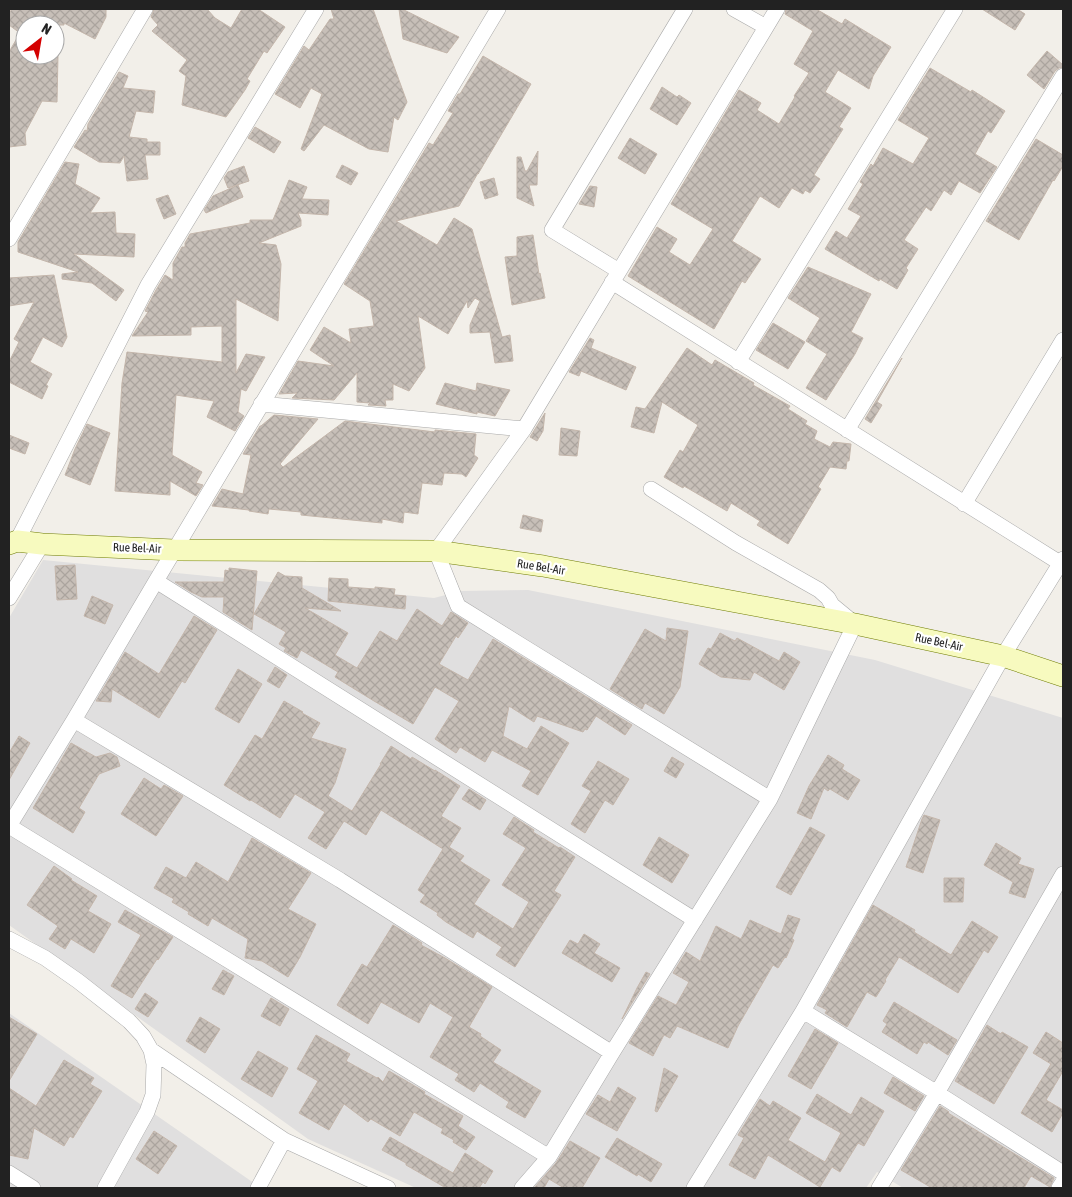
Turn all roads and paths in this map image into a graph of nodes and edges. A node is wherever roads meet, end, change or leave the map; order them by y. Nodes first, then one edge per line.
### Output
1 (144, 9) edge
2 (316, 9) edge
3 (498, 9) edge
4 (685, 9) edge
5 (734, 9) edge
6 (777, 9) edge
7 (955, 9) edge
8 (766, 27) junction
9 (1063, 76) edge
10 (9, 239) edge
11 (616, 277) junction
12 (1063, 340) edge
13 (738, 362) junction
14 (261, 404) junction
15 (524, 429) junction
16 (847, 430) junction
17 (652, 489) dead end
18 (964, 504) junction
19 (13, 543) edge
20 (42, 544) junction
21 (174, 550) junction
22 (436, 551) junction
23 (1062, 561) edge
24 (156, 580) junction
25 (9, 598) edge
26 (855, 624) junction
27 (1003, 656) junction
28 (1063, 676) edge
29 (74, 720) junction
30 (770, 799) junction
31 (9, 826) edge
32 (1063, 874) edge
33 (695, 920) junction
34 (9, 939) edge
35 (803, 1011) junction
36 (151, 1050) junction
37 (612, 1053) junction
38 (938, 1093) junction
39 (284, 1140) junction
40 (549, 1158) junction
41 (9, 1173) edge
42 (1063, 1173) edge
43 (1063, 1182) edge
44 (33, 1188) edge
45 (104, 1188) edge
46 (258, 1188) edge
47 (388, 1188) edge
48 (522, 1188) edge
49 (694, 1188) edge
50 (879, 1188) edge
51 (1060, 1188) edge

1 - 10 street
2 - 19 street
3 - 14 street
4 - 11 street
5 - 8 street
6 - 8 street
7 - 13 street
8 - 11 street
9 - 16 street
11 - 13 street
11 - 15 street
12 - 18 street
13 - 16 street
14 - 15 street
14 - 21 street
15 - 22 street
16 - 18 street
17 - 26 street
18 - 23 street
19 - 20 main road, Rue Bel-Air
20 - 21 main road, Rue Bel-Air
20 - 25 street
21 - 22 main road, Rue Bel-Air
21 - 24 street
22 - 26 main road, Rue Bel-Air
22 - 30 street
23 - 27 street
24 - 29 street
24 - 33 street
26 - 27 main road, Rue Bel-Air
26 - 30 street
27 - 28 main road, Rue Bel-Air
27 - 35 street
29 - 31 street
29 - 37 street
30 - 33 street
31 - 40 street
32 - 38 street
33 - 37 street
34 - 36 street
35 - 38 street
35 - 49 street
36 - 39 street
36 - 45 street
37 - 40 street
38 - 42 street
38 - 50 street
39 - 46 street
39 - 47 street
40 - 48 street
41 - 44 street
43 - 51 street

